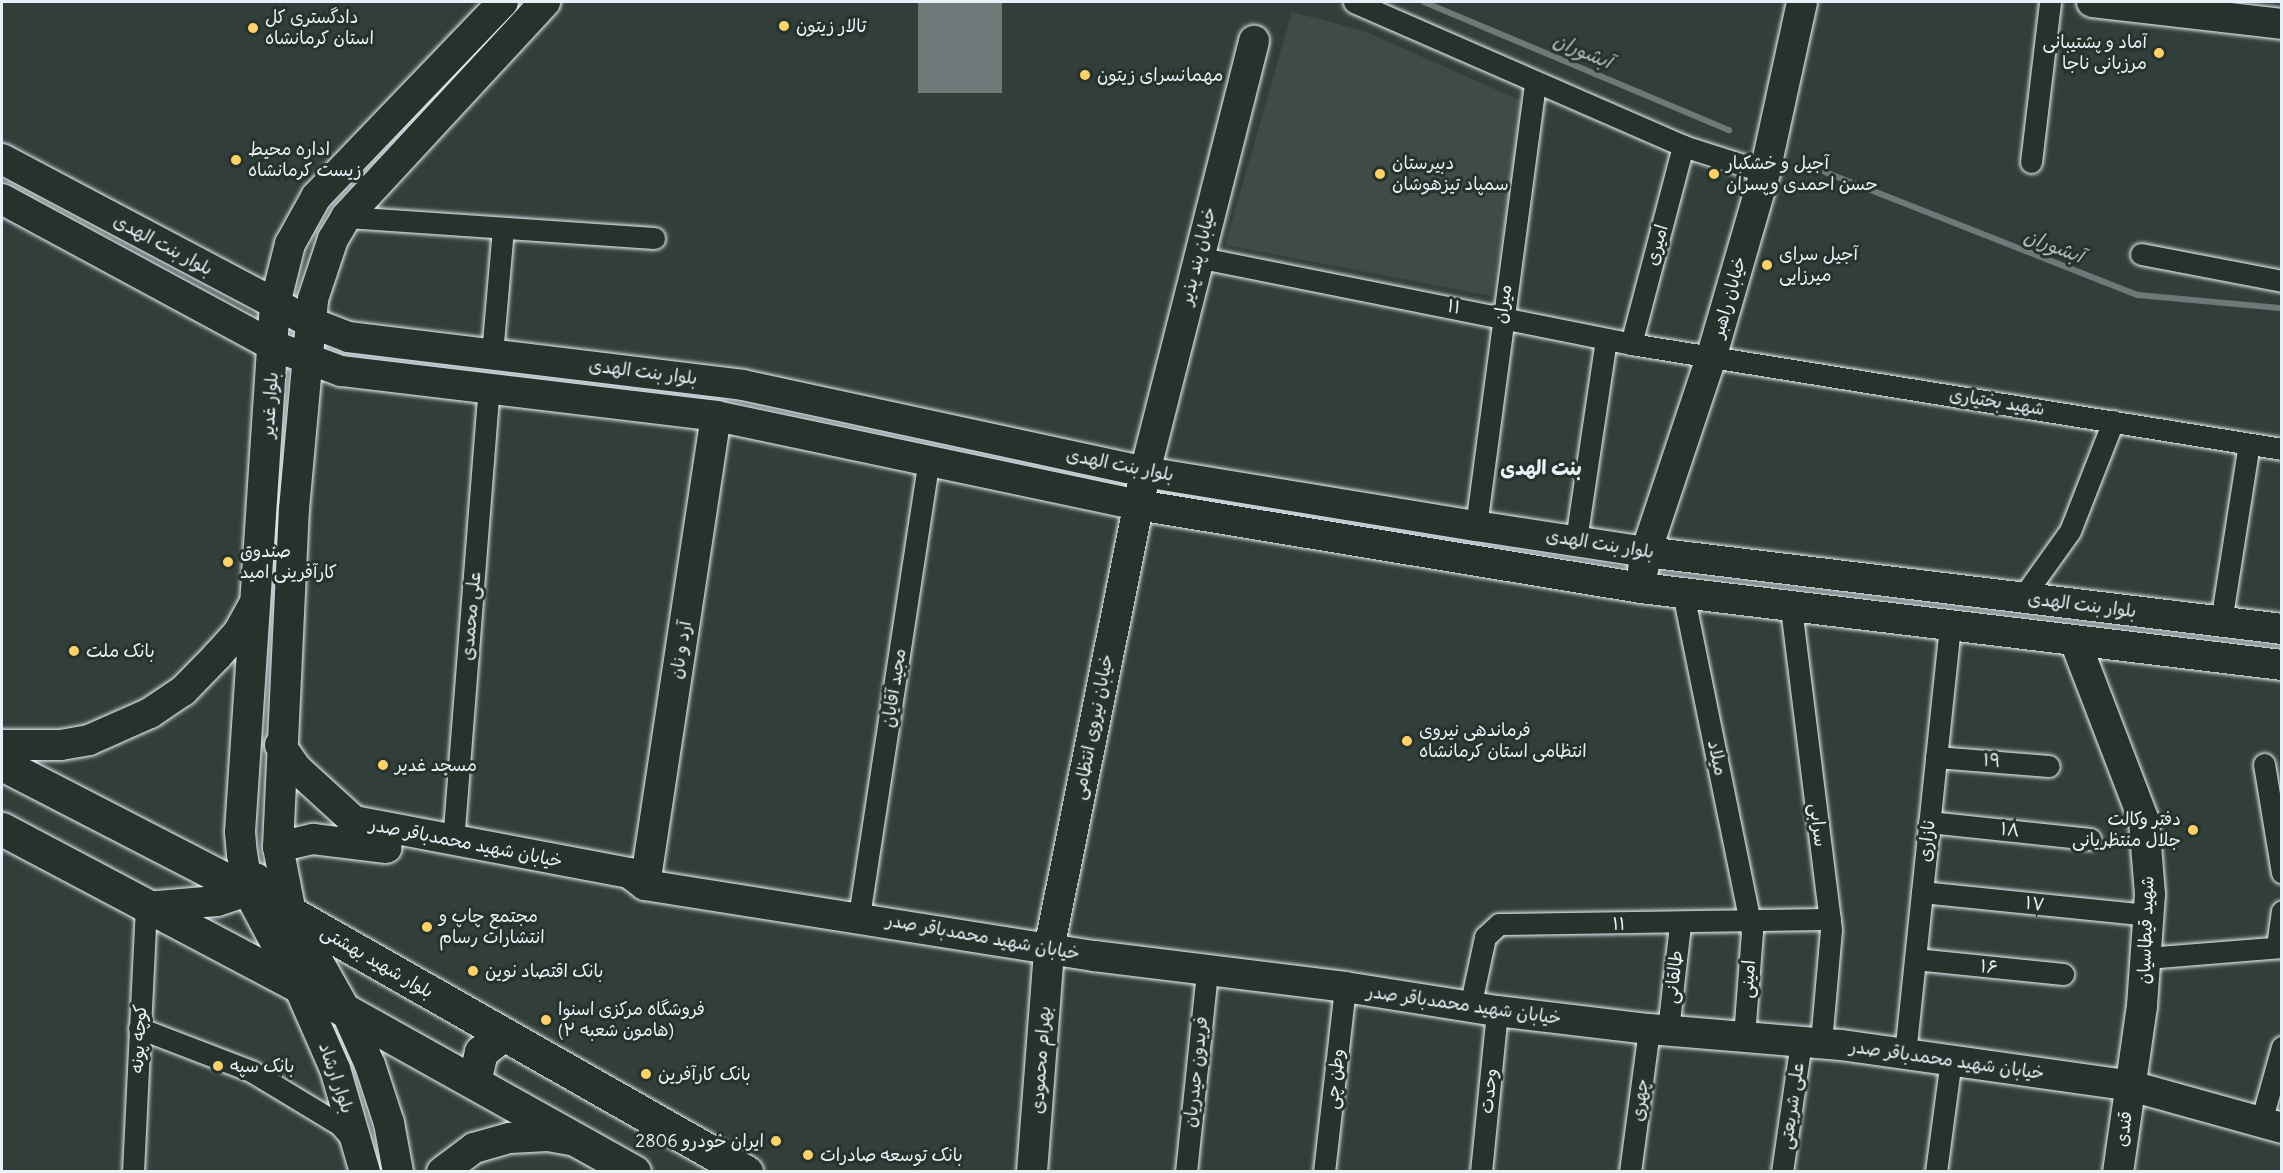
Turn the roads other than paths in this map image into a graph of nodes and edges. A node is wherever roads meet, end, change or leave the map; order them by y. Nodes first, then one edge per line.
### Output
1 (503, 2) edge
2 (545, 2) edge
3 (1354, 2) edge
4 (1802, 2) edge
5 (2050, 2) edge
6 (2092, 2) edge
7 (2282, 24) edge
8 (1254, 41) dead end
9 (1535, 83) junction
10 (1683, 146) junction
11 (2, 159) edge
12 (2031, 162) dead end
13 (1765, 172) junction
14 (2, 199) edge
15 (346, 217) junction
16 (503, 228) junction
17 (654, 238) dead end
18 (2141, 255) dead end
19 (1197, 257) junction
20 (2282, 281) edge
21 (275, 304) junction
22 (1501, 316) junction
23 (312, 323) junction
24 (1606, 339) junction
25 (1631, 344) junction
26 (273, 346) junction
27 (492, 354) junction
28 (1712, 355) junction
29 (309, 361) junction
30 (489, 389) junction
31 (716, 416) junction
32 (2113, 421) junction
33 (2249, 444) junction
34 (2282, 449) edge
35 (929, 460) junction
36 (1145, 472) junction
37 (1138, 505) junction
38 (1476, 526) junction
39 (1576, 540) junction
40 (1646, 552) junction
41 (1641, 588) junction
42 (1683, 594) junction
43 (2022, 598) junction
44 (256, 600) junction
45 (1791, 608) junction
46 (2221, 622) junction
47 (1950, 627) junction
48 (2282, 629) edge
49 (2075, 641) junction
50 (2282, 665) edge
51 (2, 745) edge
52 (280, 745) junction
53 (1936, 757) junction
54 (2, 764) edge
55 (2264, 764) dead end
56 (2049, 766) dead end
57 (1929, 822) junction
58 (2, 829) edge
59 (2090, 839) dead end
60 (453, 842) junction
61 (278, 847) junction
62 (2282, 873) edge
63 (645, 885) junction
64 (248, 891) junction
65 (1922, 892) junction
66 (146, 907) junction
67 (2282, 911) edge
68 (291, 913) junction
69 (2149, 915) junction
70 (859, 916) junction
71 (1830, 919) junction
72 (1750, 922) junction
73 (1680, 924) junction
74 (2279, 946) edge
75 (1049, 949) junction
76 (2146, 958) junction
77 (1915, 959) junction
78 (1207, 972) junction
79 (2063, 974) dead end
80 (299, 987) junction
81 (1345, 987) junction
82 (1484, 1009) junction
83 (346, 1011) junction
84 (139, 1028) junction
85 (1658, 1030) junction
86 (503, 1034) junction
87 (1744, 1036) junction
88 (1811, 1042) junction
89 (2282, 1047) edge
90 (1905, 1054) junction
91 (1951, 1060) junction
92 (474, 1082) junction
93 (2130, 1086) junction
94 (2271, 1125) edge
95 (582, 1142) junction
96 (362, 1159) edge
97 (133, 1172) edge
98 (398, 1172) edge
99 (442, 1172) edge
100 (634, 1172) edge
101 (746, 1172) edge
102 (1032, 1172) edge
103 (1186, 1172) edge
104 (1324, 1172) edge
105 (1481, 1172) edge
106 (1630, 1172) edge
107 (1782, 1172) edge
108 (1936, 1172) edge
109 (2118, 1172) edge

1 - 21 main road, بلوار غدیر
2 - 15 main road, بلوار غدیر
3 - 9 street
4 - 13 main road, خیابان راهبر
5 - 12 street
6 - 7 main road
8 - 19 main road, خیابان پند پذیر
9 - 10 street
9 - 22 street, میران
10 - 13 street
10 - 25 street, امیری
11 - 21 main road, بلوار بنت الهدی
13 - 28 main road, خیابان راهبر
14 - 26 main road, بلوار بنت الهدی
15 - 16 street
15 - 23 main road, بلوار غدیر
16 - 17 street
16 - 27 street
18 - 20 street
19 - 22 street, ۱۱
19 - 36 main road, خیابان پند پذیر
21 - 23 main road, بلوار بنت الهدی
21 - 26 main road, بلوار غدیر
22 - 24 street, ۱۱
22 - 38 street, میران
23 - 27 main road, بلوار بنت الهدی
23 - 29 main road, بلوار غدیر
24 - 25 street, ۱۱
24 - 39 street
25 - 28 street, ۱۱
26 - 29 main road, بلوار بنت الهدی
26 - 44 main road, بلوار غدیر
27 - 36 main road, بلوار بنت الهدی
28 - 32 street, شهید بختیاری
28 - 40 main road, خیابان راهبر
29 - 30 main road, بلوار بنت الهدی
29 - 52 main road, بلوار غدیر
30 - 31 main road, بلوار بنت الهدی
30 - 60 street, علی محمدی
31 - 35 main road, بلوار بنت الهدی
31 - 63 main road, آرد و نان
32 - 33 street, شهید بختیاری
32 - 43 street
33 - 34 street, شهید بختیاری
33 - 46 street
35 - 37 main road, بلوار بنت الهدی
35 - 70 street, مجید آقایان
36 - 37 main road, خیابان پند پذیر
36 - 38 main road, بلوار بنت الهدی
37 - 41 main road, بلوار بنت الهدی
37 - 75 main road, خیابان نیروی انتظامی
38 - 39 main road, بلوار بنت الهدی
39 - 40 main road, بلوار بنت الهدی
40 - 41 main road, خیابان راهبر
40 - 43 main road, بلوار بنت الهدی
41 - 42 main road, بلوار بنت الهدی
42 - 45 main road, بلوار بنت الهدی
42 - 72 street, میلاد
43 - 46 main road, بلوار بنت الهدی
44 - 51 main road
44 - 64 main road, بلوار غدیر
45 - 47 main road, بلوار بنت الهدی
45 - 71 street, سرابی
46 - 48 main road, بلوار بنت الهدی
47 - 49 main road, بلوار بنت الهدی
47 - 53 street, نازاری
49 - 50 main road, بلوار بنت الهدی
49 - 69 main road, شهید قیطاسیان
52 - 60 main road, خیابان شهید محمدباقر صدر
52 - 61 main road, بلوار غدیر
53 - 56 street, ۱۹
53 - 57 street, نازاری
54 - 64 main road, بلوار شهید بهشتی
55 - 62 street
57 - 59 street, ۱۸
57 - 65 street, نازاری
58 - 66 main road
60 - 63 main road, خیابان شهید محمدباقر صدر
61 - 63 main road, خیابان شهید محمدباقر صدر
61 - 64 main road
61 - 68 main road, بلوار غدیر
63 - 70 main road, خیابان شهید محمدباقر صدر
64 - 66 main road
64 - 68 main road, بلوار شهید بهشتی
64 - 80 main road, بلوار ارشاد
65 - 69 street, ۱۷
65 - 77 street, نازاری
66 - 80 main road
66 - 84 street, کوچه پونه
67 - 74 street
68 - 83 main road, بلوار ارشاد
68 - 86 main road, بلوار شهید بهشتی
69 - 76 main road, شهید قیطاسیان
70 - 75 main road, خیابان شهید محمدباقر صدر
71 - 72 street, ۱۱
71 - 88 street, سرابی
72 - 73 street, ۱۱
72 - 87 street, امینی
73 - 82 street, ۱۱
73 - 85 street, طالقانی
74 - 76 street
75 - 78 main road, خیابان شهید محمدباقر صدر
75 - 102 main road, بهرام محمودی
76 - 93 main road, شهید قیطاسیان
77 - 79 street, ۱۶
77 - 90 street, نازاری
78 - 81 main road, خیابان شهید محمدباقر صدر
78 - 103 street, فریدون حیدریان
80 - 83 main road
80 - 96 main road, بلوار ارشاد
81 - 82 main road, خیابان شهید محمدباقر صدر
81 - 104 street, وطن چی
82 - 85 main road, خیابان شهید محمدباقر صدر
82 - 105 street, وحدت
83 - 92 main road
83 - 98 main road, بلوار ارشاد
84 - 96 street
84 - 97 street, کوچه پونه
85 - 87 main road, خیابان شهید محمدباقر صدر
85 - 106 street, چهری
86 - 92 main road
86 - 101 main road, بلوار شهید بهشتی
87 - 88 main road, خیابان شهید محمدباقر صدر
88 - 90 main road, خیابان شهید محمدباقر صدر
88 - 107 street, علی شریعتی
89 - 94 street
90 - 91 main road, خیابان شهید محمدباقر صدر
91 - 93 main road, خیابان شهید محمدباقر صدر
91 - 108 street
92 - 95 main road
93 - 94 main road, خیابان شهید محمدباقر صدر
93 - 109 main road, قندی
95 - 99 main road
95 - 100 main road

